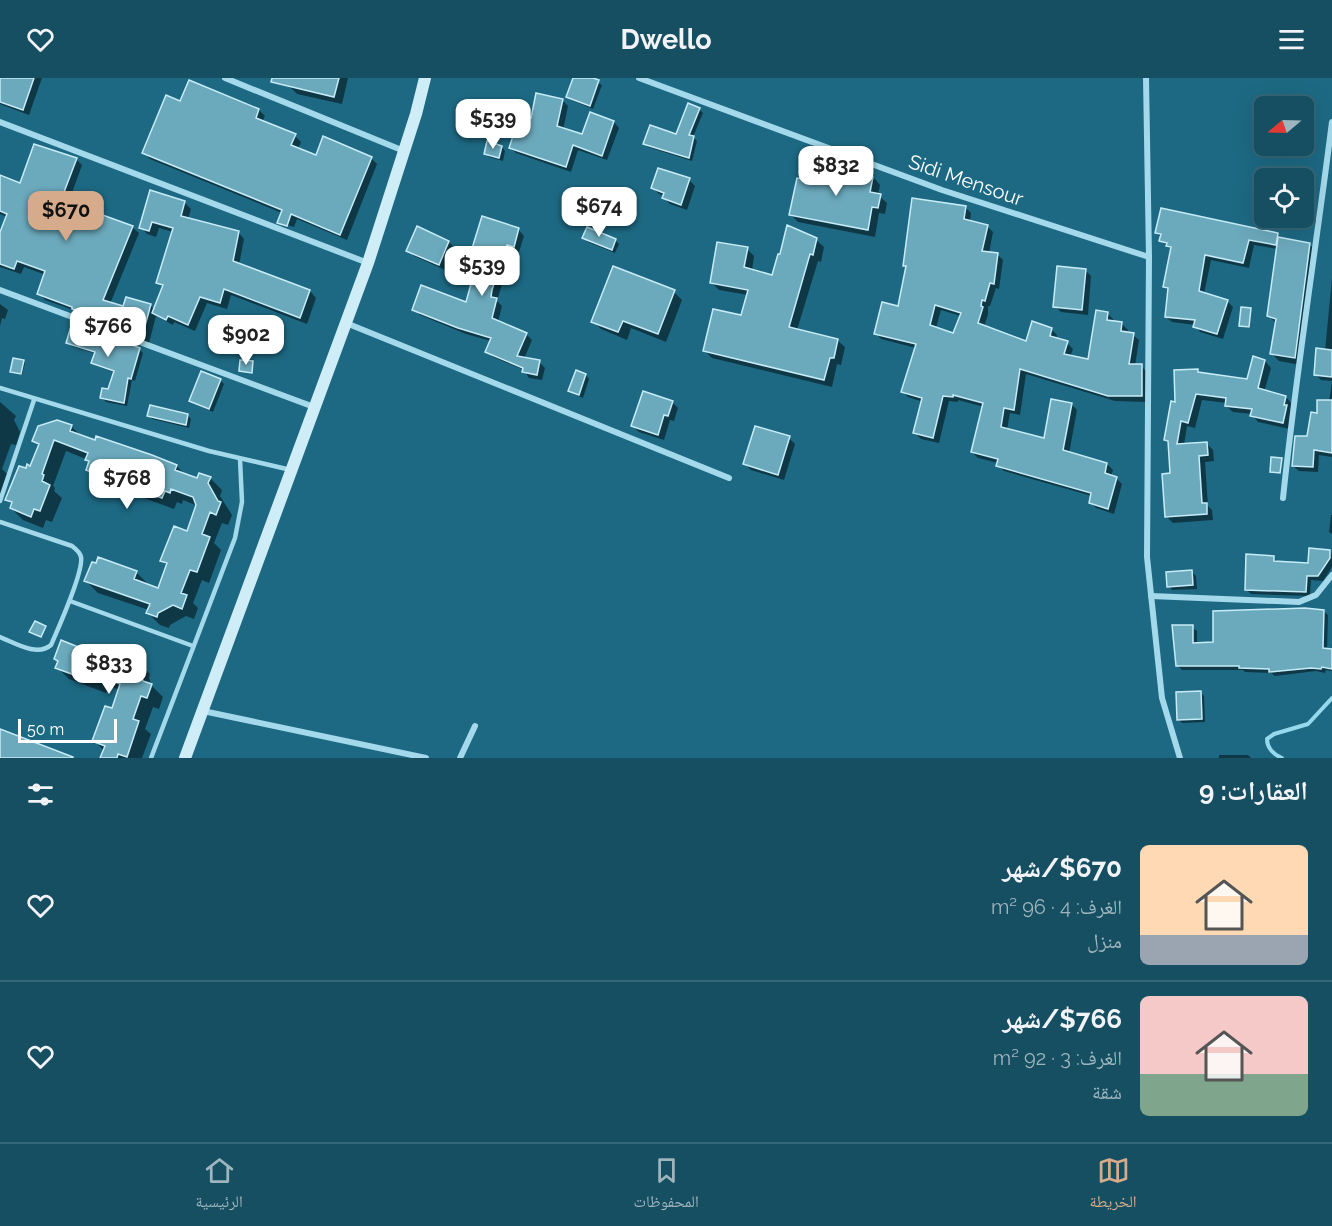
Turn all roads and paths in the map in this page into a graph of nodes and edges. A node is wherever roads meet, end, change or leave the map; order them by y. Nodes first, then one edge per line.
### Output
1 (225, 78) edge
2 (425, 78) edge
3 (639, 78) edge
4 (1146, 78) edge
5 (0, 122) edge
6 (1332, 122) edge
7 (404, 152) junction
8 (1149, 257) junction
9 (368, 263) junction
10 (0, 290) edge
11 (346, 322) junction
12 (0, 388) edge
13 (34, 400) junction
14 (314, 407) junction
15 (240, 459) junction
16 (291, 470) junction
17 (729, 478) dead end
18 (1284, 498) dead end
19 (0, 501) edge
20 (0, 522) edge
21 (1332, 575) edge
22 (1151, 596) junction
23 (70, 601) junction
24 (0, 637) edge
25 (193, 646) junction
26 (202, 711) junction
27 (475, 726) dead end
28 (151, 758) edge
29 (185, 758) edge
30 (426, 758) edge
31 (460, 758) edge
32 (1180, 758) edge

1 - 7 street
2 - 7 main road
3 - 8 street, Sidi Mensour
4 - 8 street
5 - 9 street
6 - 18 street
7 - 9 main road
8 - 22 street
9 - 11 main road
10 - 14 street
11 - 14 main road
11 - 17 street
12 - 13 lane
13 - 15 lane
13 - 19 lane
14 - 16 main road
15 - 16 lane
15 - 25 lane
16 - 26 main road
20 - 23 lane
21 - 22 street
22 - 32 street
23 - 24 lane
23 - 25 lane
25 - 28 lane
26 - 29 main road
26 - 30 street
27 - 31 street

